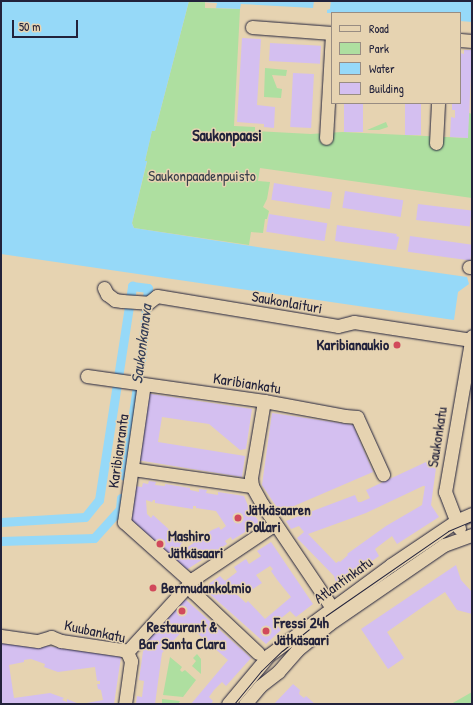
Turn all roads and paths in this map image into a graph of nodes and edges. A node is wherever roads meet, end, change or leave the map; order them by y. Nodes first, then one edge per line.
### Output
1 (252, 27) dead end
2 (331, 33) edge
3 (461, 40) edge
4 (472, 41) edge
5 (331, 50) edge
6 (438, 104) edge
7 (326, 138) dead end
8 (436, 143) dead end
9 (104, 288) dead end
10 (471, 338) edge
11 (88, 376) dead end
12 (143, 384) junction
13 (264, 401) junction
14 (132, 469) junction
15 (384, 474) dead end
16 (252, 486) junction
17 (472, 514) edge
18 (456, 521) junction
19 (275, 524) junction
20 (467, 536) edge
21 (192, 581) junction
22 (336, 613) junction
23 (1, 636) edge
24 (127, 652) junction
25 (258, 653) dead end
26 (125, 704) edge
27 (228, 704) edge
28 (245, 704) edge

1 - 2 street
3 - 4 street
5 - 7 street
6 - 8 street
9 - 10 street, Saukonlaituri
10 - 18 street, Saukonkatu
11 - 12 street, Karibiankatu
12 - 13 street, Karibiankatu
12 - 14 street, Karibianranta
13 - 15 street, Karibiankatu
13 - 16 street
14 - 16 street
14 - 21 street, Karibianranta
16 - 19 street
17 - 18 street, Atlantinkatu
18 - 20 street, Saukonkatu
18 - 22 street, Atlantinkatu
19 - 21 street
19 - 22 street
20 - 22 street, Atlantinkatu
21 - 24 street
21 - 25 street
22 - 27 street, Atlantinkatu
22 - 28 street, Atlantinkatu
23 - 24 street, Kuubankatu
24 - 26 street, Kuubankatu

